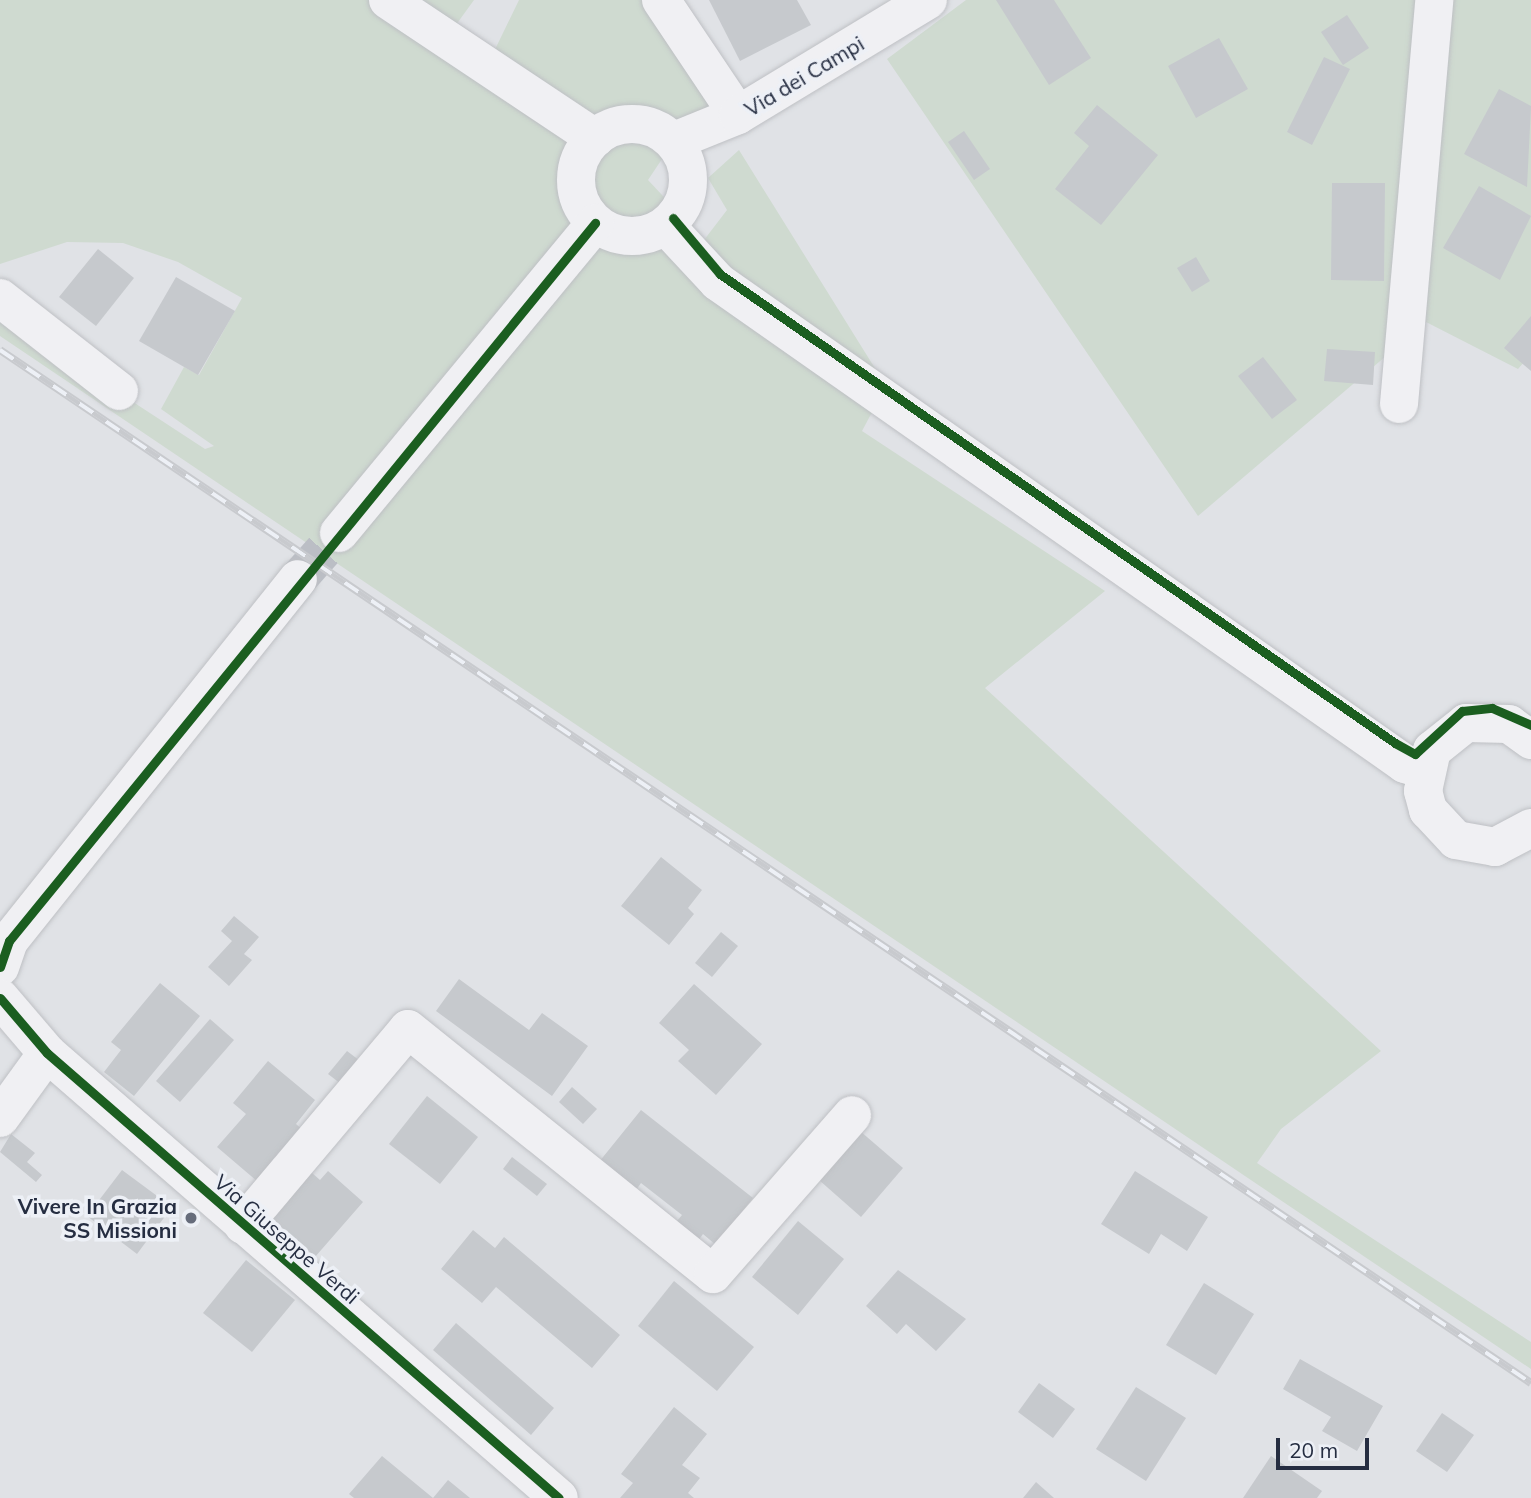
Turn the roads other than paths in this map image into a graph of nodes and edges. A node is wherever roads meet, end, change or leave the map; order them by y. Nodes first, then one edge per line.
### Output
1 (388, 0) edge
2 (661, 0) edge
3 (928, 0) edge
4 (1434, 0) edge
5 (738, 115) junction
6 (595, 138) junction
7 (674, 141) junction
8 (595, 223) junction
9 (666, 226) junction
10 (0, 298) edge
11 (119, 391) dead end
12 (1399, 404) dead end
13 (343, 528) tunnel mouth
14 (298, 579) tunnel mouth
15 (1531, 740) edge
16 (1424, 770) junction
17 (1531, 828) edge
18 (0, 967) edge
19 (0, 998) edge
20 (47, 1053) junction
21 (852, 1115) dead end
22 (0, 1118) edge
23 (243, 1225) junction
24 (559, 1498) edge

1 - 6 street
2 - 5 street
3 - 5 street, Via dei Campi
4 - 12 street
5 - 7 street, Via dei Campi
6 - 7 street
6 - 8 street
7 - 9 street
8 - 9 street
8 - 13 street
9 - 16 street
10 - 11 street
14 - 18 street
15 - 16 street
16 - 17 street
19 - 20 street, Via Giuseppe Verdi
20 - 22 street
20 - 23 street, Via Giuseppe Verdi
21 - 23 street
23 - 24 street, Via Giuseppe Verdi

